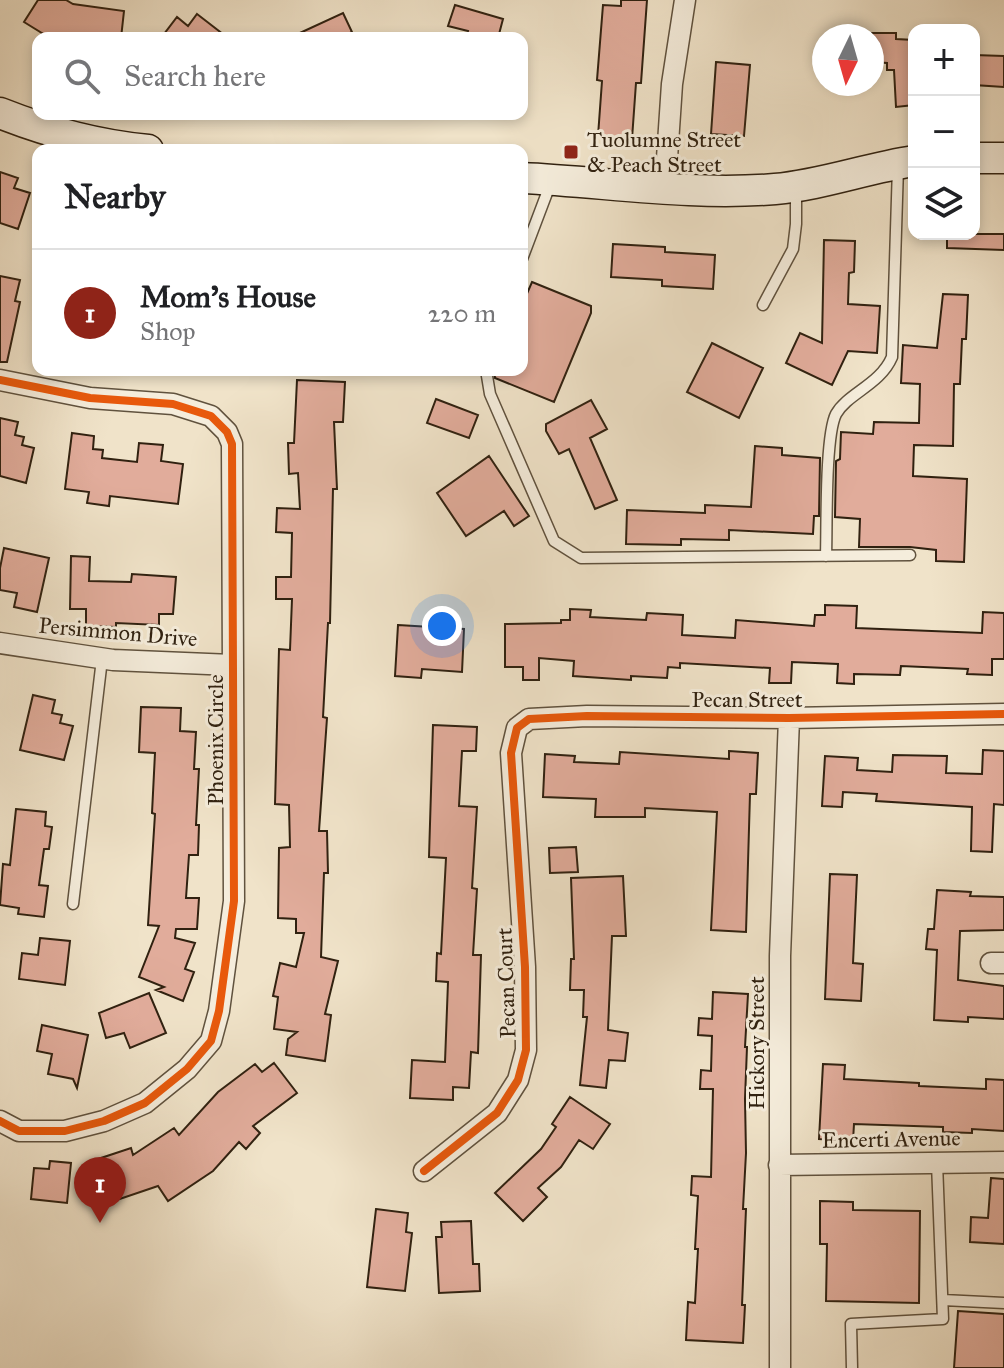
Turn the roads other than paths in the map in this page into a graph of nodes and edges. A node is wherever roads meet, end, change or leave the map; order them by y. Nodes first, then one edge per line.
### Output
1 (685, 0) edge
2 (0, 113) edge
3 (105, 144) edge
4 (980, 158) edge
5 (1004, 158) edge
6 (906, 162) edge
7 (528, 178) edge
8 (552, 179) junction
9 (796, 186) junction
10 (665, 188) junction
11 (528, 243) edge
12 (763, 305) dead end
13 (487, 376) edge
14 (0, 380) edge
15 (910, 555) dead end
16 (826, 556) junction
17 (0, 643) edge
18 (102, 659) junction
19 (232, 665) junction
20 (1004, 714) edge
21 (789, 718) junction
22 (512, 752) joint
23 (73, 904) dead end
24 (0, 1121) edge
25 (1004, 1162) edge
26 (937, 1163) junction
27 (779, 1165) junction
28 (424, 1171) dead end
29 (943, 1300) junction
30 (1004, 1303) edge
31 (780, 1368) edge
32 (852, 1368) edge

1 - 10 street
2 - 3 main road
4 - 5 main road
6 - 9 main road
6 - 16 lane
7 - 8 main road
8 - 10 main road
8 - 11 lane
9 - 10 main road
9 - 12 lane
13 - 16 lane
14 - 19 street, Phoenix Circle
15 - 16 lane
17 - 18 street, Persimmon Drive
18 - 19 street, Persimmon Drive
18 - 23 lane
19 - 24 street, Phoenix Circle
20 - 21 street, Pecan Street
21 - 22 street, Pecan Street
21 - 27 street, Hickory Street
22 - 28 street, Pecan Court
25 - 26 street, Encerti Avenue
26 - 27 street, Encerti Avenue
26 - 29 lane
27 - 31 street, Hickory Street
29 - 30 lane
29 - 32 lane

